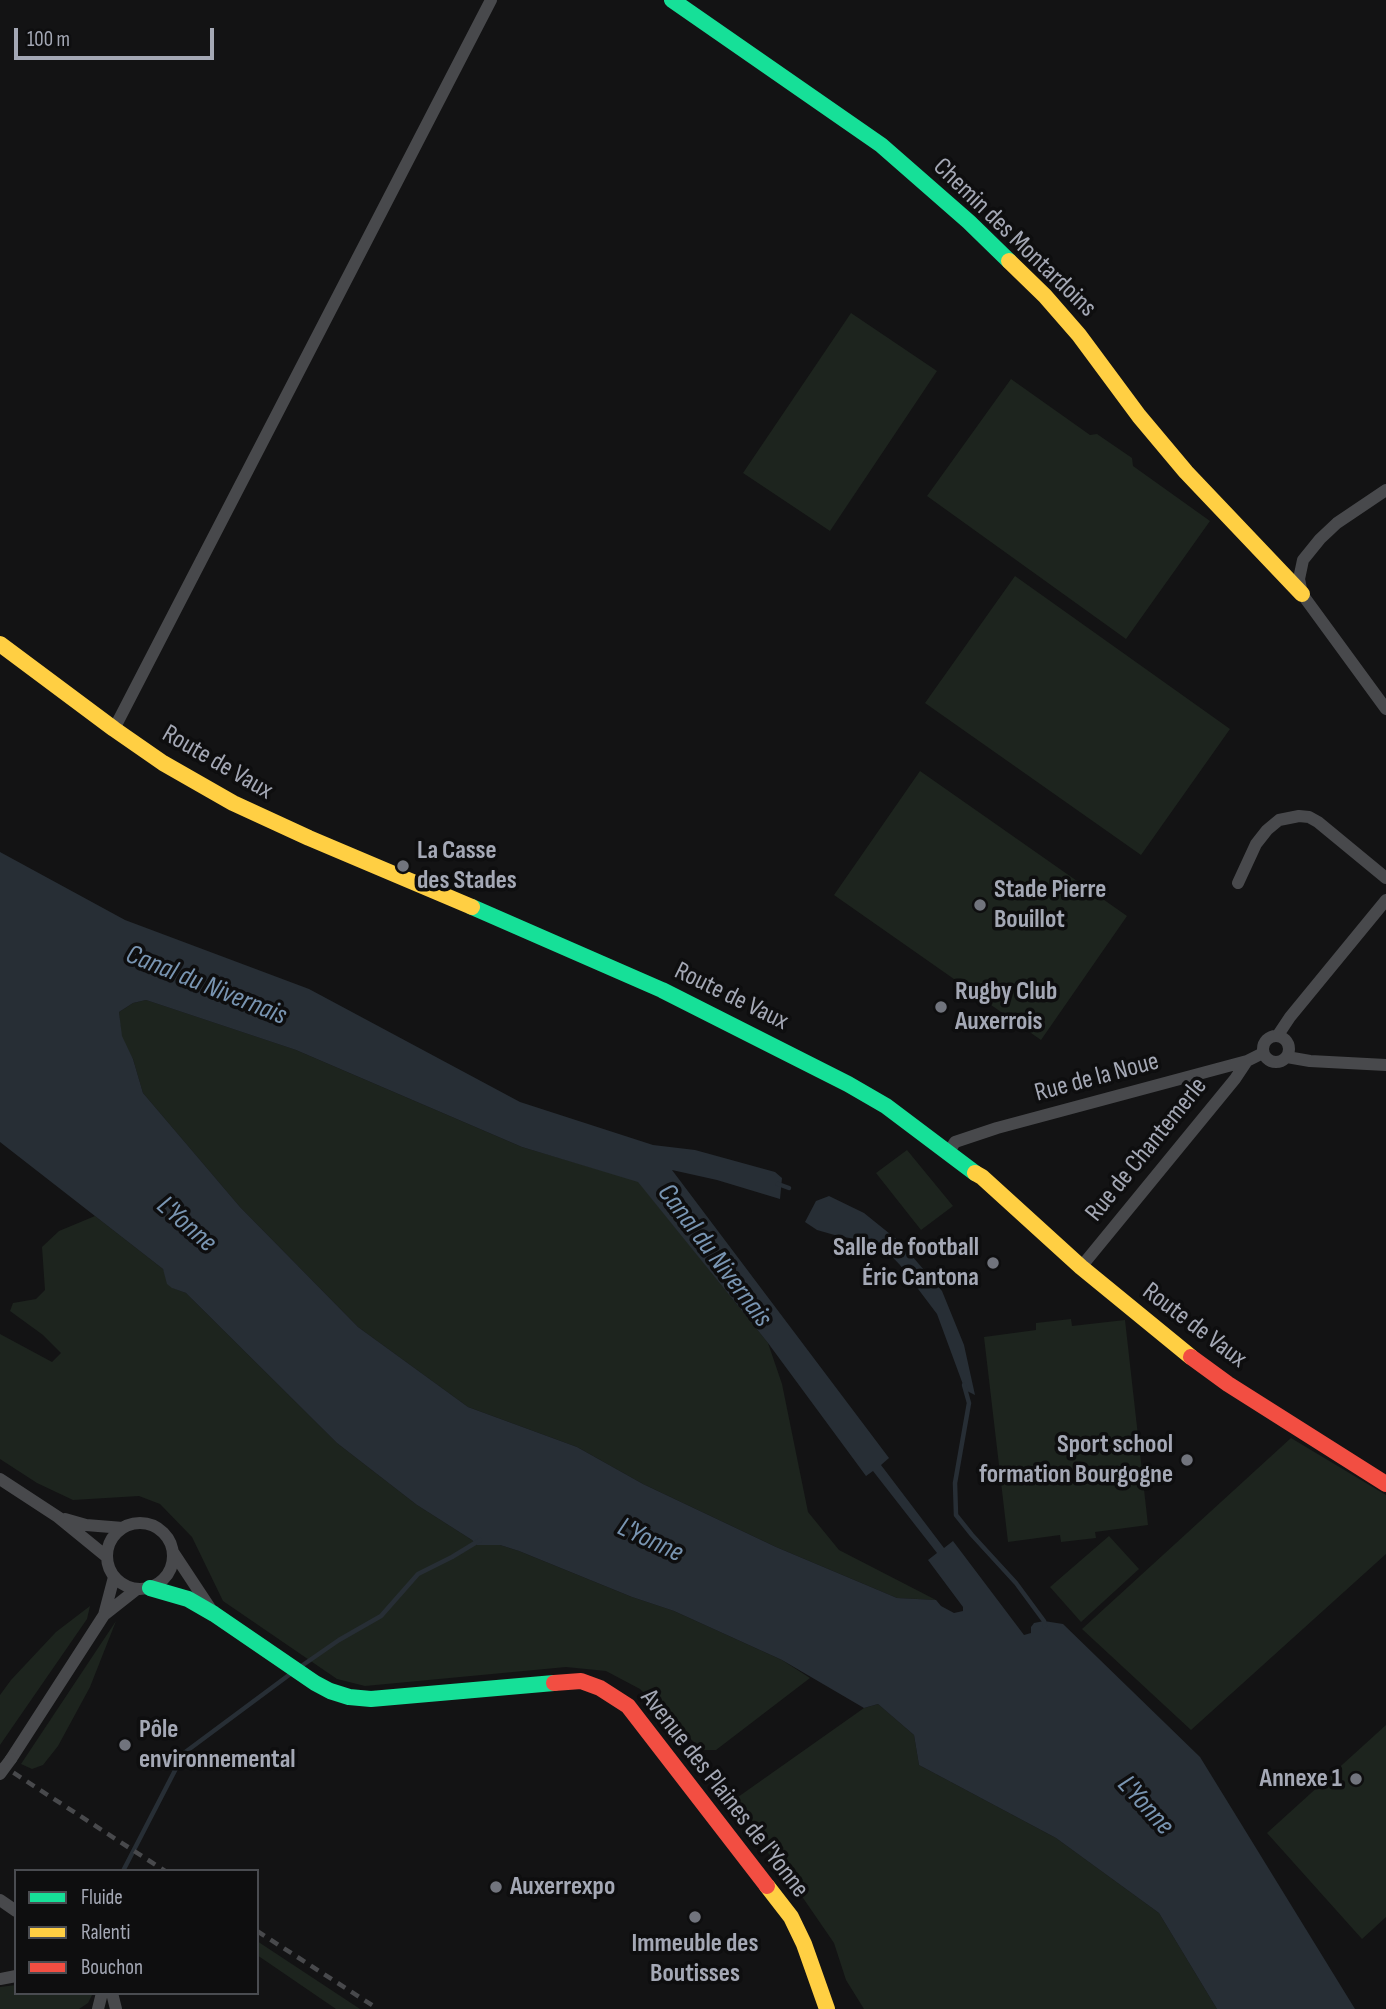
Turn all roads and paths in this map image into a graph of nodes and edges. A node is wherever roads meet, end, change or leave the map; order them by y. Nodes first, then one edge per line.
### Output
1 (491, 0) edge
2 (672, 0) edge
3 (1386, 490) edge
4 (1302, 594) junction
5 (0, 643) edge
6 (1386, 709) edge
7 (114, 729) junction
8 (1386, 878) edge
9 (1238, 883) dead end
10 (1386, 900) edge
11 (1278, 1035) junction
12 (1263, 1053) junction
13 (1287, 1057) junction
14 (1247, 1061) junction
15 (1386, 1065) edge
16 (948, 1153) junction
17 (1081, 1267) junction
18 (0, 1479) edge
19 (1386, 1484) edge
20 (58, 1517) junction
21 (123, 1528) junction
22 (173, 1552) junction
23 (107, 1557) junction
24 (114, 1577) junction
25 (144, 1589) junction
26 (214, 1614) junction
27 (104, 1615) junction
28 (0, 1774) edge
29 (827, 2009) edge

1 - 7 street
2 - 4 street, Chemin des Montardoins
3 - 4 street
4 - 6 street
5 - 7 street, Route de Vaux
7 - 16 street, Route de Vaux
8 - 9 street
10 - 11 street
11 - 12 street
11 - 13 street
12 - 13 street
12 - 14 street, Rue de la Noue
13 - 15 street
14 - 16 street, Rue de la Noue
14 - 17 street, Rue de Chantemerle
16 - 17 street, Route de Vaux
17 - 19 street, Route de Vaux
18 - 20 street
20 - 21 street
20 - 23 street
21 - 22 street
21 - 23 street
22 - 25 street
22 - 26 street, Avenue des Plaines de l'Yonne
23 - 24 street
24 - 25 street
24 - 27 street
25 - 26 street, Avenue des Plaines de l'Yonne
25 - 27 street
26 - 29 street, Avenue des Plaines de l'Yonne
27 - 28 street, bridge

